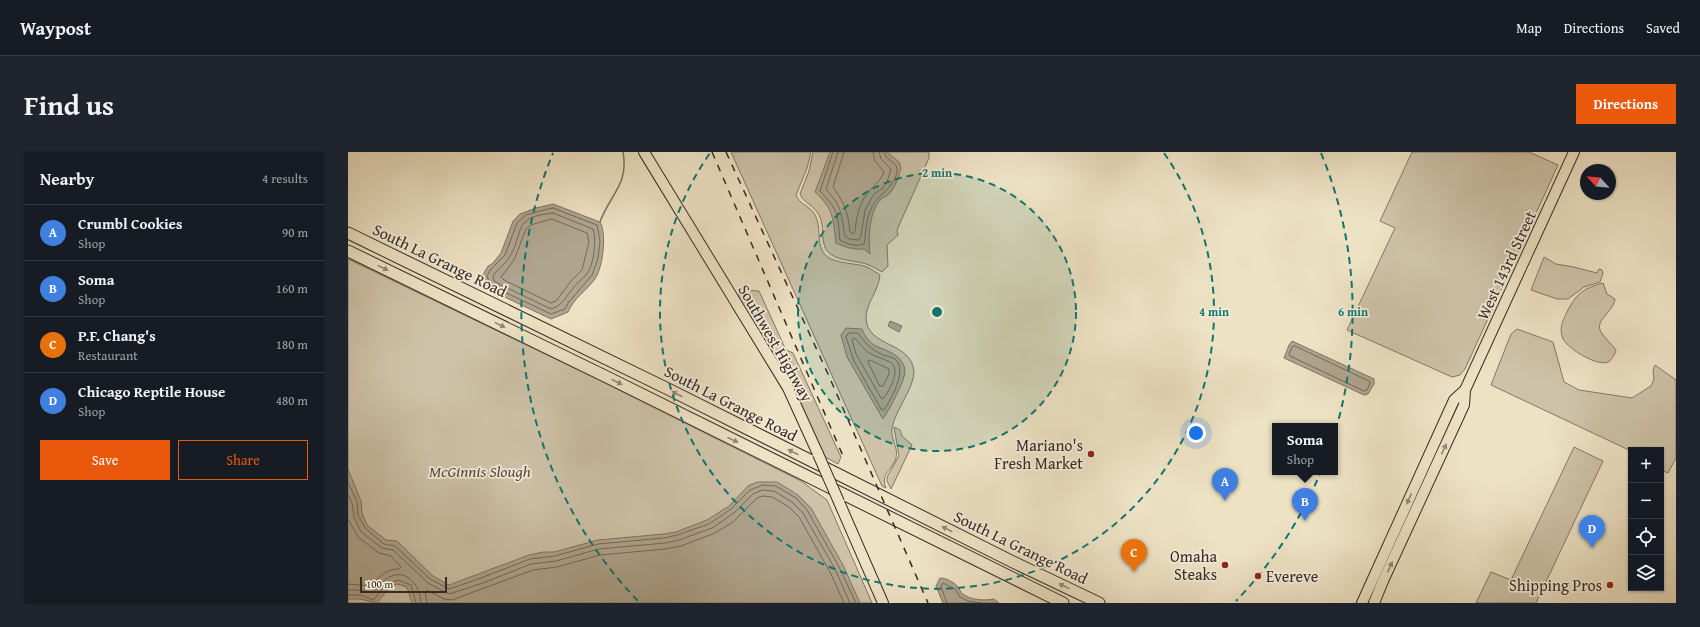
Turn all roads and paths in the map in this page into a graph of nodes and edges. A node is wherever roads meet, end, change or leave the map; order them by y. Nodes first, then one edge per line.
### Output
1 (644, 152) edge
2 (1574, 152) edge
3 (348, 233) edge
4 (348, 251) edge
5 (1465, 390) junction
6 (883, 603) edge
7 (1064, 603) edge
8 (1099, 603) edge
9 (1362, 603) edge
10 (1374, 603) edge

1 - 6 main road, Southwest Highway, bridge
2 - 5 main road, West 143rd Street
8 -> 3 highway, South La Grange Road
4 -> 7 highway, South La Grange Road
5 -> 9 main road, West 143rd Street
10 -> 5 main road, West 143rd Street

